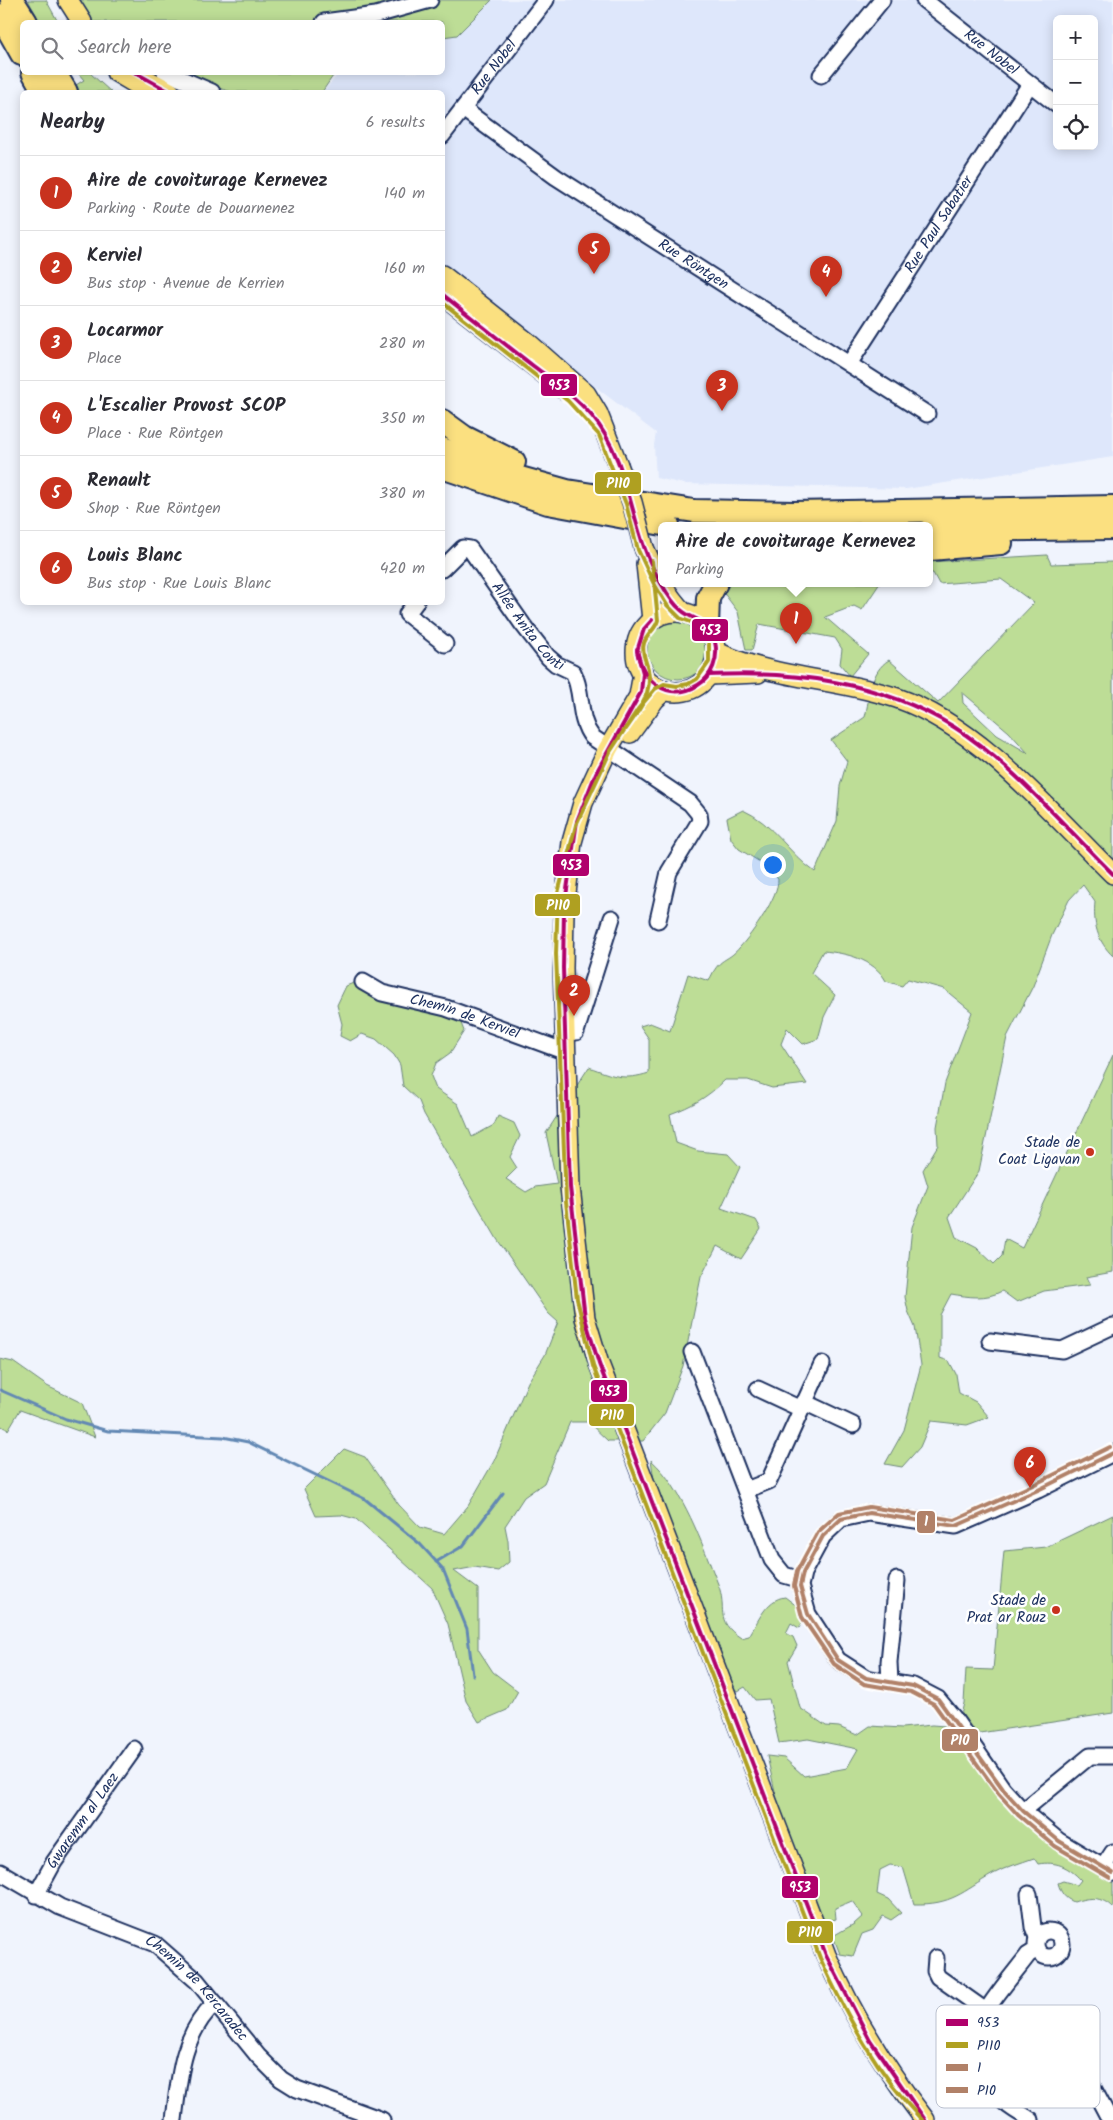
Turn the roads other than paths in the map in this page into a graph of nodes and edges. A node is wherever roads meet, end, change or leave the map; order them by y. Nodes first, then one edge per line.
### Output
1 (12, 0) edge
2 (58, 0) edge
3 (68, 0) edge
4 (430, 0) edge
5 (546, 0) edge
6 (882, 0) edge
7 (924, 0) edge
8 (0, 15) edge
9 (25, 20) edge
10 (69, 20) edge
11 (81, 20) edge
12 (339, 20) edge
13 (20, 50) edge
14 (35, 75) edge
15 (56, 75) edge
16 (121, 75) edge
17 (146, 75) edge
18 (821, 75) dead end
19 (178, 82) edge
20 (1030, 84) junction
21 (43, 90) edge
22 (65, 90) edge
23 (148, 90) edge
24 (205, 90) edge
25 (1053, 102) edge
26 (463, 109) junction
27 (445, 132) edge
28 (445, 277) edge
29 (445, 296) edge
30 (849, 364) junction
31 (927, 414) dead end
32 (445, 423) edge
33 (604, 432) junction
34 (445, 450) edge
35 (445, 468) edge
36 (694, 511) junction
37 (1112, 521) edge
38 (658, 524) edge
39 (933, 530) edge
40 (644, 548) junction
41 (933, 549) edge
42 (445, 566) edge
43 (658, 577) edge
44 (664, 587) edge
45 (714, 587) edge
46 (414, 605) edge
47 (684, 613) junction
48 (652, 620) junction
49 (707, 626) junction
50 (445, 644) dead end
51 (716, 652) junction
52 (643, 673) junction
53 (778, 673) junction
54 (709, 675) junction
55 (665, 690) junction
56 (612, 751) junction
57 (1113, 874) edge
58 (612, 918) dead end
59 (658, 920) dead end
60 (363, 982) dead end
61 (566, 1032) junction
62 (566, 1052) junction
63 (1113, 1326) edge
64 (990, 1341) dead end
65 (692, 1352) dead end
66 (822, 1364) dead end
67 (758, 1389) dead end
68 (803, 1405) junction
69 (853, 1425) dead end
70 (1113, 1453) edge
71 (746, 1490) junction
72 (801, 1580) junction
73 (897, 1580) dead end
74 (890, 1682) junction
75 (134, 1749) dead end
76 (1113, 1756) edge
77 (1023, 1811) junction
78 (1113, 1852) edge
79 (1108, 1870) edge
80 (0, 1872) edge
81 (1029, 1894) dead end
82 (36, 1895) junction
83 (1066, 1938) dead end
84 (1037, 1943) junction
85 (936, 1958) dead end
86 (215, 2003) junction
87 (976, 2005) edge
88 (991, 2005) edge
89 (906, 2097) junction
90 (1100, 2101) edge
91 (1013, 2108) edge
92 (174, 2120) edge
93 (382, 2120) edge
94 (924, 2120) edge
95 (931, 2120) edge
96 (1031, 2120) edge
97 (1110, 2120) edge

1 - 9 highway
2 - 10 main road
3 - 11 main road
4 - 12 street
5 - 26 street, Rue Nobel
6 - 18 street
7 - 20 street, Rue Nobel
8 - 13 highway
14 - 21 highway
15 - 22 highway
16 - 23 main road
17 - 19 main road
19 - 24 street
20 - 25 street, Rue Nobel
20 - 30 street, Rue Paul Sabatier
26 - 27 street, Rue Nobel
26 - 30 street, Rue Röntgen
28 - 33 main road
29 - 33 main road
30 - 31 street, Rue Röntgen
32 - 36 highway
33 - 40 main road, bridge
34 - 36 highway
35 - 38 highway
36 - 37 highway
37 - 39 highway
37 - 41 highway
40 - 43 main road
40 - 48 main road
42 - 56 street, Allée Anita Conti
44 - 47 main road
45 - 49 highway
46 - 50 street
47 - 48 main road
47 - 49 main road
48 - 52 main road
49 - 51 main road
51 - 53 main road
51 - 54 main road
52 - 55 main road
52 - 56 main road
53 - 54 main road
53 - 57 main road
54 - 55 main road
55 - 56 main road
56 - 59 street
56 - 61 main road
58 - 61 street
60 - 62 street, Chemin de Kerviel
61 - 62 main road
62 - 89 main road
63 - 64 street
65 - 71 street
66 - 68 street
67 - 68 street
68 - 69 street
68 - 71 street
70 - 72 street
71 - 72 street
72 - 74 street
73 - 74 street
74 - 77 street
75 - 82 street, Gwaremm al Laez
76 - 77 street
77 - 79 street
78 - 79 street
80 - 82 street, Chemin de Kercaradec
81 - 84 street
82 - 86 street, Chemin de Kercaradec
83 - 84 street
84 - 88 street
85 - 87 street
86 - 92 street
86 - 93 street, Chemin de Kercaradec
89 - 94 main road
89 - 95 main road
90 - 97 street
91 - 96 street

